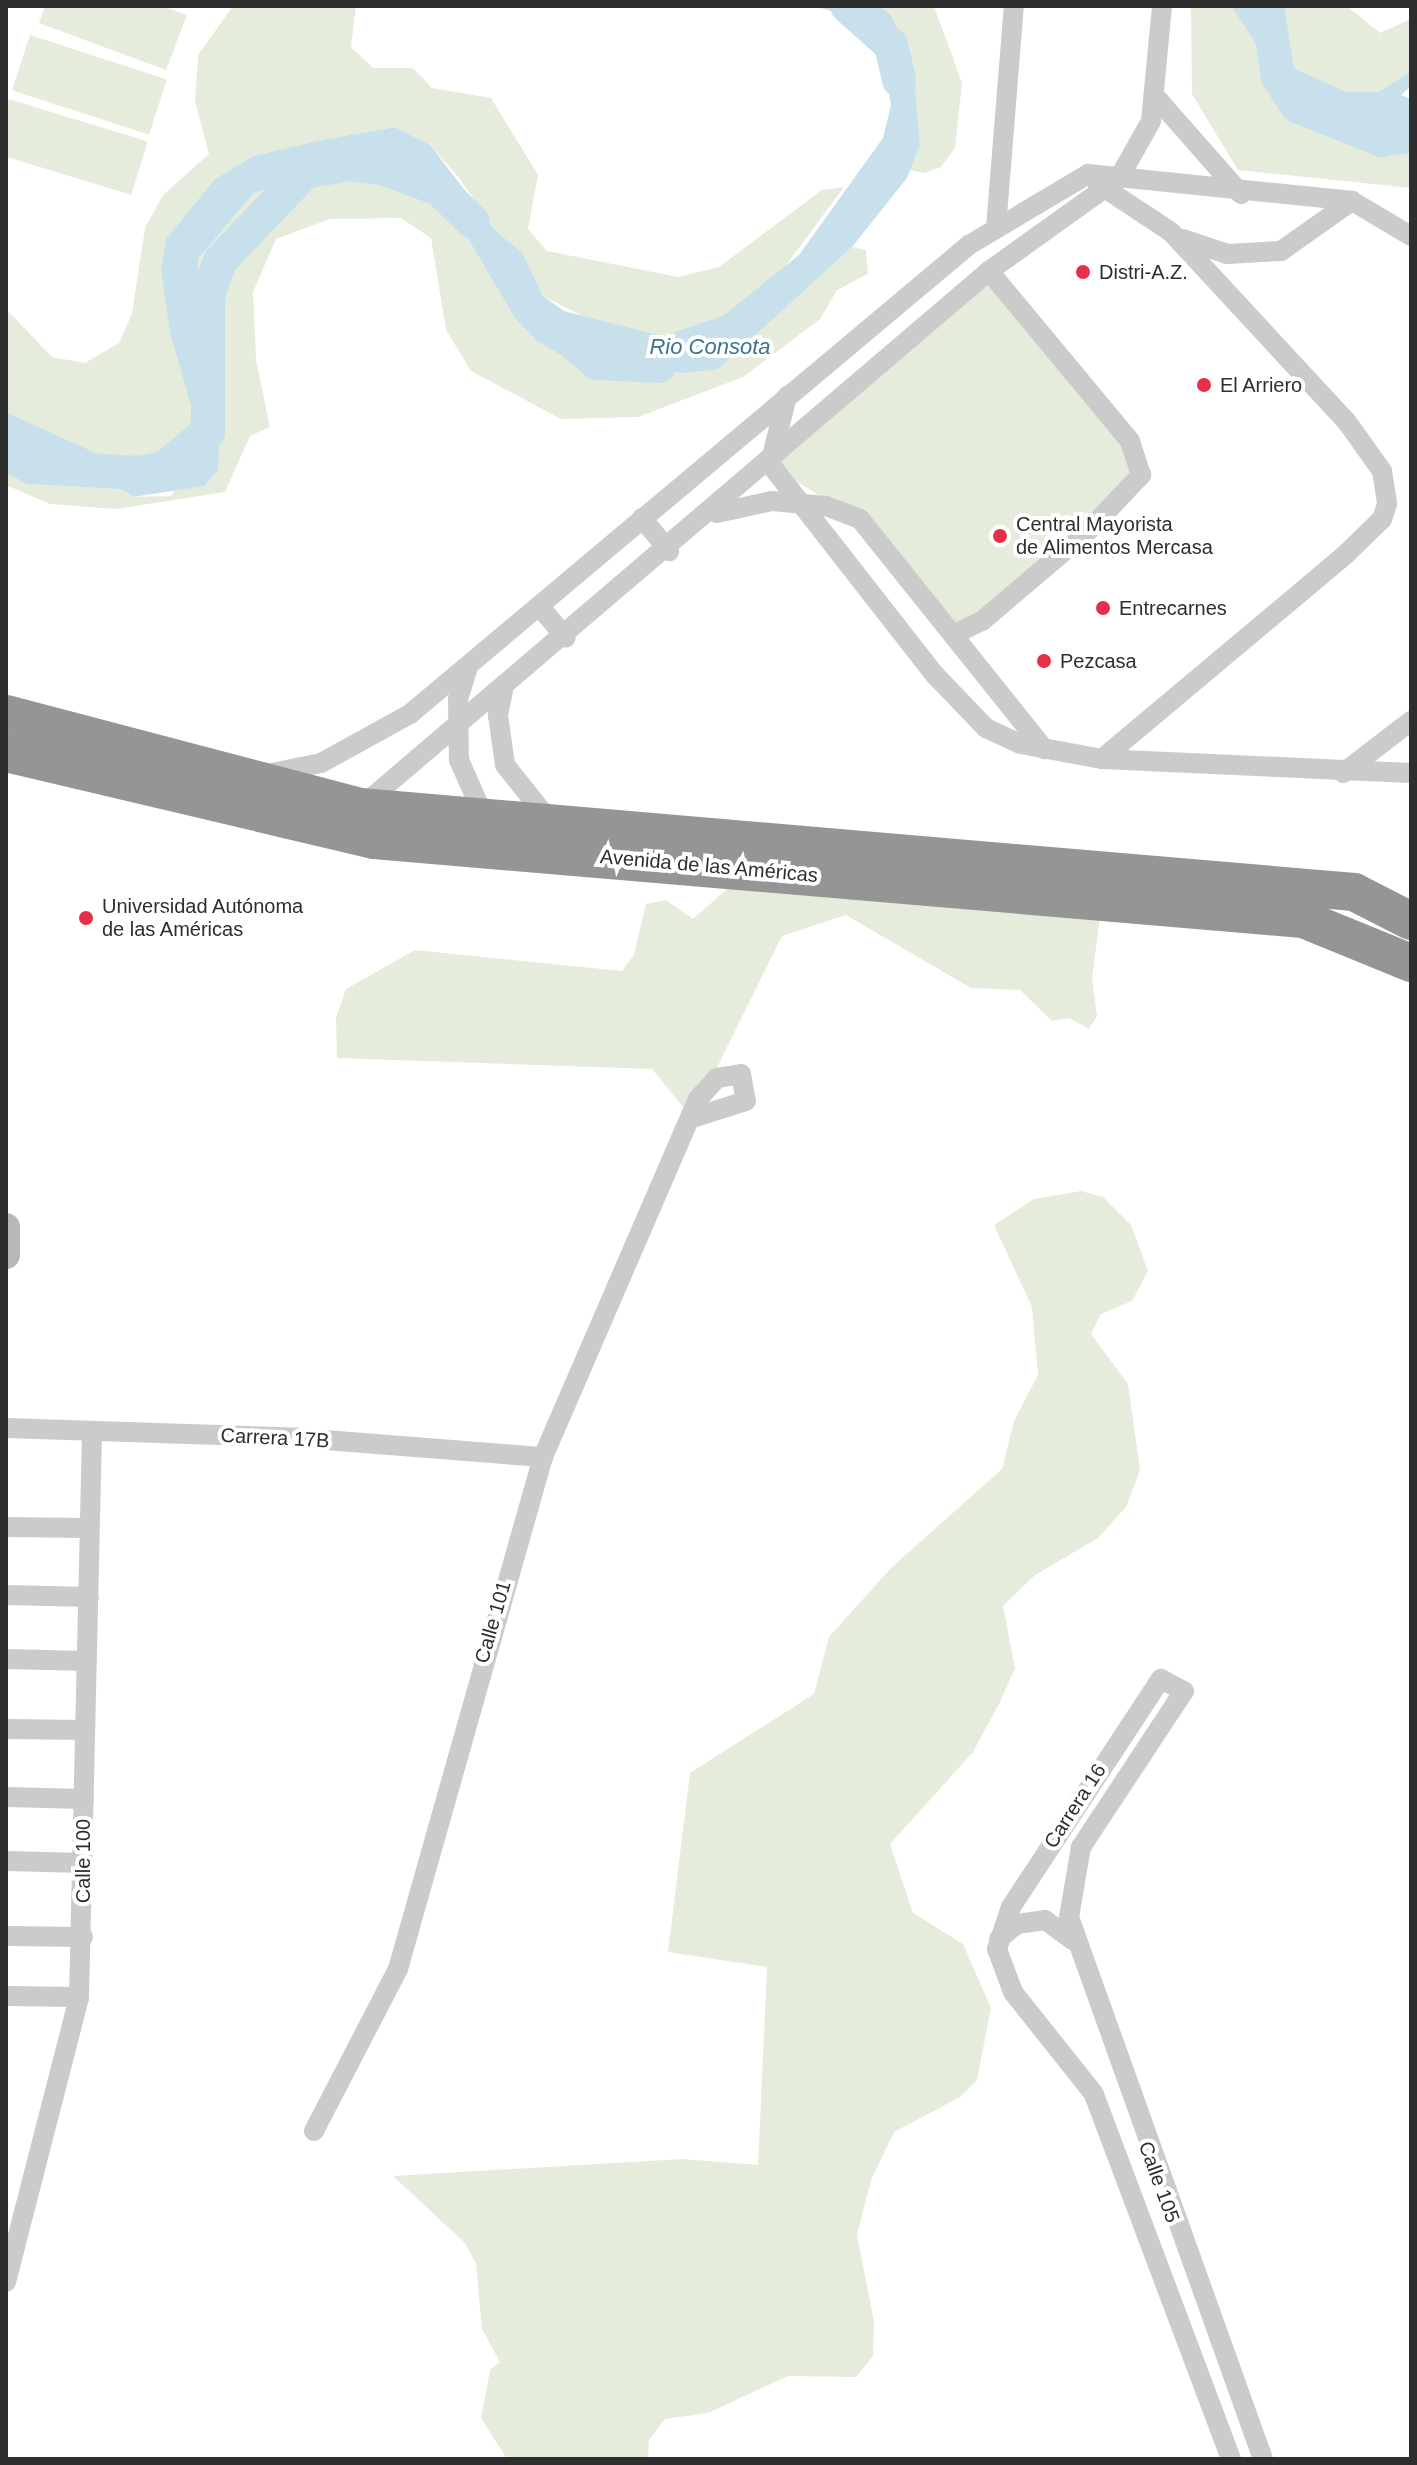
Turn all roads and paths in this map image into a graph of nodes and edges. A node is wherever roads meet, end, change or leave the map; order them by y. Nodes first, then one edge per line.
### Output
1 (1006, 6) edge
2 (1014, 6) edge
3 (1162, 6) edge
4 (1011, 36) junction
5 (1154, 95) junction
6 (1112, 184) junction
7 (1241, 194) junction
8 (1352, 201) junction
9 (996, 228) junction
10 (1171, 232) junction
11 (1411, 236) edge
12 (989, 271) junction
13 (938, 272) junction
14 (789, 392) junction
15 (770, 464) junction
16 (803, 504) junction
17 (826, 506) junction
18 (710, 516) junction
19 (642, 518) junction
20 (669, 551) junction
21 (540, 607) junction
22 (955, 634) junction
23 (566, 638) junction
24 (467, 670) junction
25 (503, 691) junction
26 (6, 714) edge
27 (1411, 721) edge
28 (456, 729) junction
29 (1044, 749) junction
30 (6, 753) edge
31 (1102, 759) junction
32 (1343, 773) junction
33 (1411, 773) edge
34 (244, 778) junction
35 (361, 807) junction
36 (485, 819) junction
37 (328, 832) junction
38 (544, 836) junction
39 (1411, 921) edge
40 (1411, 963) edge
41 (692, 1118) dead end
42 (6, 1428) edge
43 (92, 1431) junction
44 (543, 1457) junction
45 (6, 1527) edge
46 (87, 1528) junction
47 (6, 1595) edge
48 (89, 1597) junction
49 (6, 1659) edge
50 (86, 1661) junction
51 (6, 1729) edge
52 (85, 1730) junction
53 (6, 1797) edge
54 (84, 1799) junction
55 (6, 1861) edge
56 (84, 1863) junction
57 (1067, 1901) joint
58 (6, 1936) edge
59 (83, 1937) junction
60 (999, 1939) junction
61 (1077, 1947) junction
62 (6, 1996) edge
63 (79, 1997) junction
64 (314, 2131) dead end
65 (1164, 2198) junction
66 (1134, 2208) junction
67 (6, 2282) edge
68 (1231, 2459) edge
69 (1263, 2459) edge

1 - 4 street
2 - 4 street
3 - 5 street
4 - 9 street
5 - 6 street
5 - 7 street
6 - 7 street
6 - 9 street
6 - 10 street
6 - 12 street
7 - 8 street
8 - 10 street
8 - 11 street
9 - 13 street
10 - 31 street
12 - 13 street
12 - 15 street
12 - 22 street
13 - 14 street
14 - 15 street
14 - 19 street
15 - 16 street
15 - 17 street
15 - 18 street
16 - 17 street
16 - 18 street
16 - 29 street
17 - 22 street
18 - 20 street
19 - 20 street
19 - 21 street
20 - 23 street
21 - 23 street
21 - 24 street
22 - 29 street
23 - 25 street
24 - 28 street
24 - 34 street
25 - 28 street
25 - 38 street
26 - 34 highway
27 - 32 street
28 - 35 street
28 - 36 street
29 - 31 street
30 - 37 highway, Avenida de las Américas
31 - 32 street
32 - 33 street
34 - 35 highway
35 - 36 highway
35 - 37 highway
36 - 38 highway
37 - 38 highway, Avenida de las Américas
38 - 39 highway, Avenida de las Américas
38 - 40 highway, Avenida de las Américas
41 - 44 street, Calle 101
42 - 43 street, Carrera 17B
43 - 44 street, Carrera 17B
43 - 46 street, Calle 100
44 - 64 street, Calle 101
45 - 46 street
46 - 48 street, Calle 100
47 - 48 street
48 - 50 street, Calle 100
49 - 50 street
50 - 52 street, Calle 100
51 - 52 street
52 - 54 street, Calle 100
53 - 54 street
54 - 56 street, Calle 100
55 - 56 street
56 - 59 street, Calle 100
57 - 60 street, Carrera 16
57 - 61 street, Calle 105
58 - 59 street
59 - 63 street, Calle 100
60 - 61 street
60 - 66 street, Calle 105
61 - 65 street, Calle 105
62 - 63 street
63 - 67 street, Calle 100
65 - 66 street
65 - 69 street, Calle 105
66 - 68 street, Calle 105

